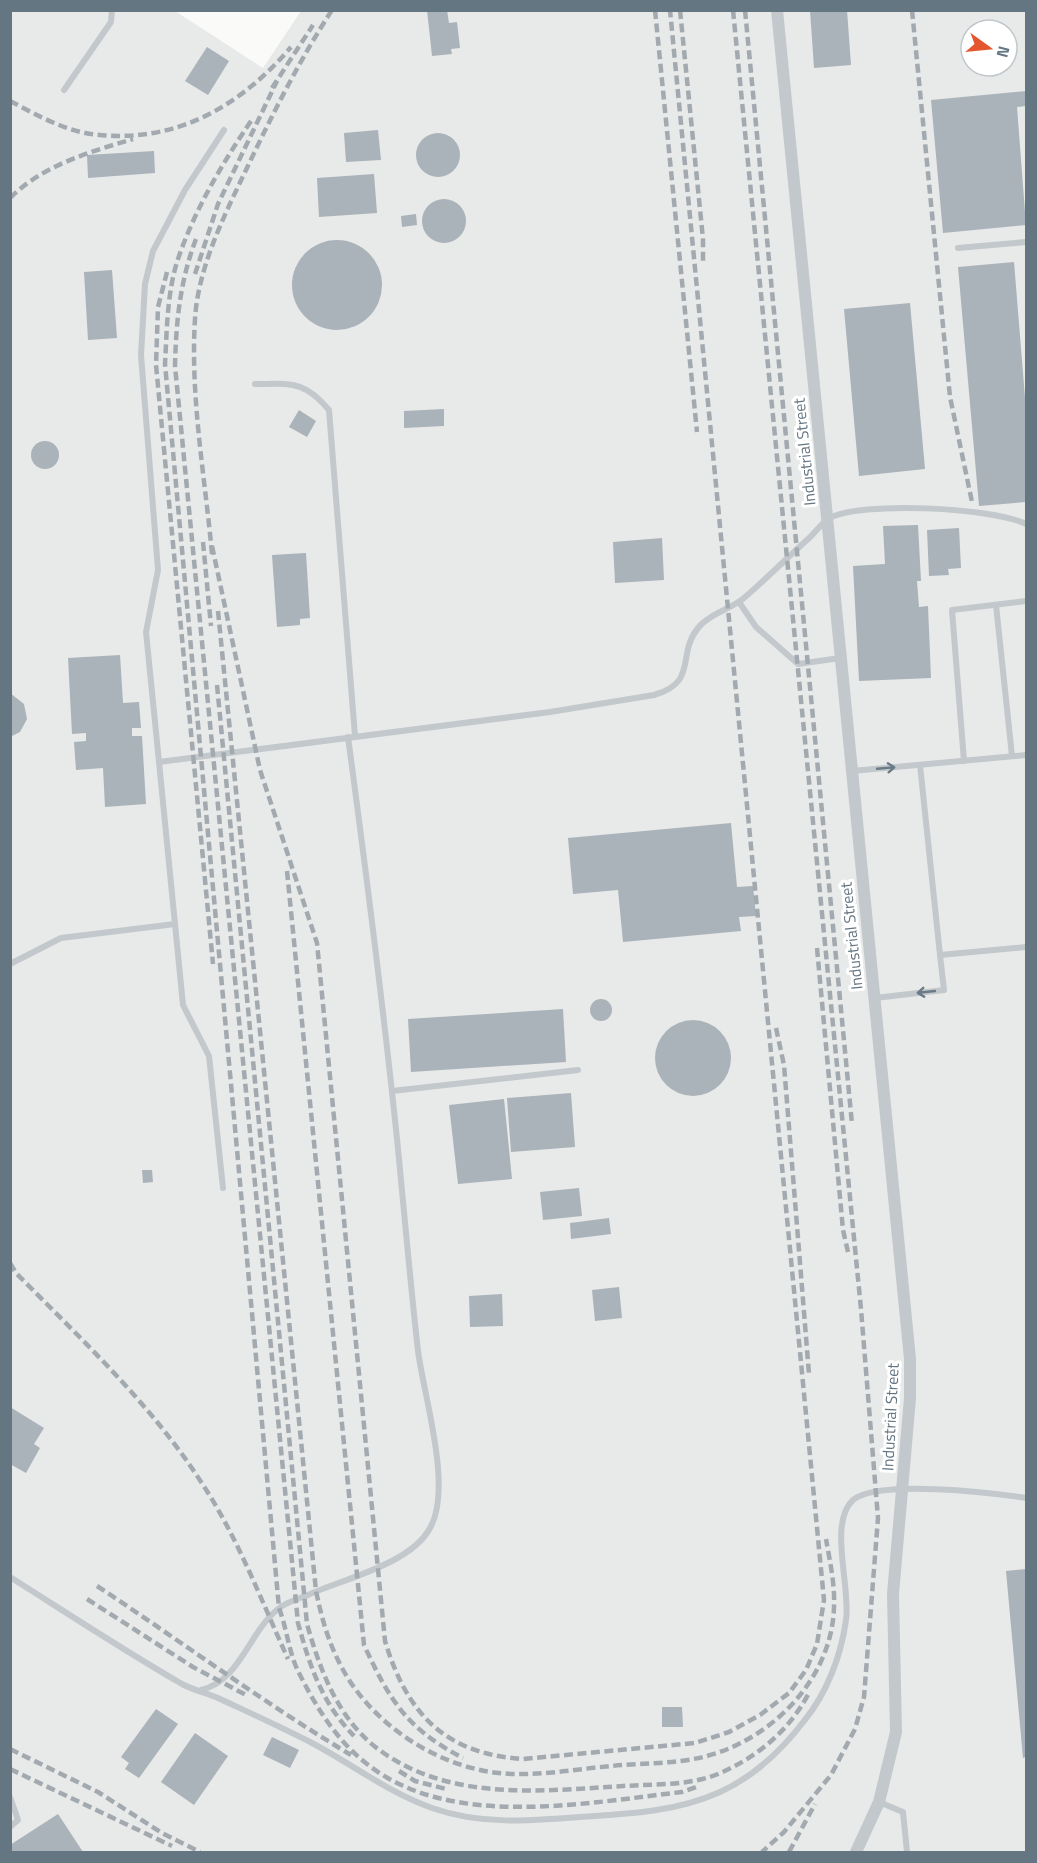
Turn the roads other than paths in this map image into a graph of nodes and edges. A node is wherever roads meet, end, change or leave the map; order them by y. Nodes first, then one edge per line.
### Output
1 (112, 10) edge
2 (777, 10) edge
3 (64, 90) dead end
4 (224, 130) dead end
5 (1026, 242) edge
6 (958, 248) dead end
7 (255, 384) dead end
8 (828, 519) junction
9 (1026, 524) edge
10 (1026, 601) edge
11 (739, 602) junction
12 (996, 605) junction
13 (841, 658) junction
14 (351, 737) junction
15 (1026, 755) edge
16 (1011, 756) junction
17 (964, 761) junction
18 (159, 762) junction
19 (920, 765) junction
20 (851, 772) junction
21 (175, 924) junction
22 (1026, 947) edge
23 (940, 955) junction
24 (10, 964) edge
25 (874, 998) junction
26 (578, 1070) dead end
27 (392, 1091) junction
28 (223, 1188) dead end
29 (902, 1489) junction
30 (1026, 1498) edge
31 (10, 1577) edge
32 (200, 1691) junction
33 (10, 1797) edge
34 (879, 1802) junction
35 (10, 1827) edge
36 (856, 1852) edge
37 (907, 1852) edge

1 - 3 lane
2 - 8 street, Industrial Street
4 - 18 lane
5 - 6 lane
7 - 14 lane
8 - 9 lane
8 - 11 lane
8 - 13 street, Industrial Street
10 - 12 lane
11 - 13 lane
11 - 14 lane
12 - 16 lane
12 - 17 lane
13 - 20 street, Industrial Street
14 - 18 lane
14 - 27 lane
15 - 16 lane
16 - 17 lane
17 - 19 lane
18 - 21 lane
20 -> 19 lane
19 - 23 lane
20 - 25 street, Industrial Street
21 - 24 lane
21 - 28 lane
22 - 23 lane
23 -> 25 lane
25 - 29 street, Industrial Street
26 - 27 lane
27 - 32 lane
29 - 30 lane
29 - 32 lane
29 - 34 street, Industrial Street
31 - 32 lane
33 - 35 lane
34 - 36 street, Industrial Street
34 - 37 lane

